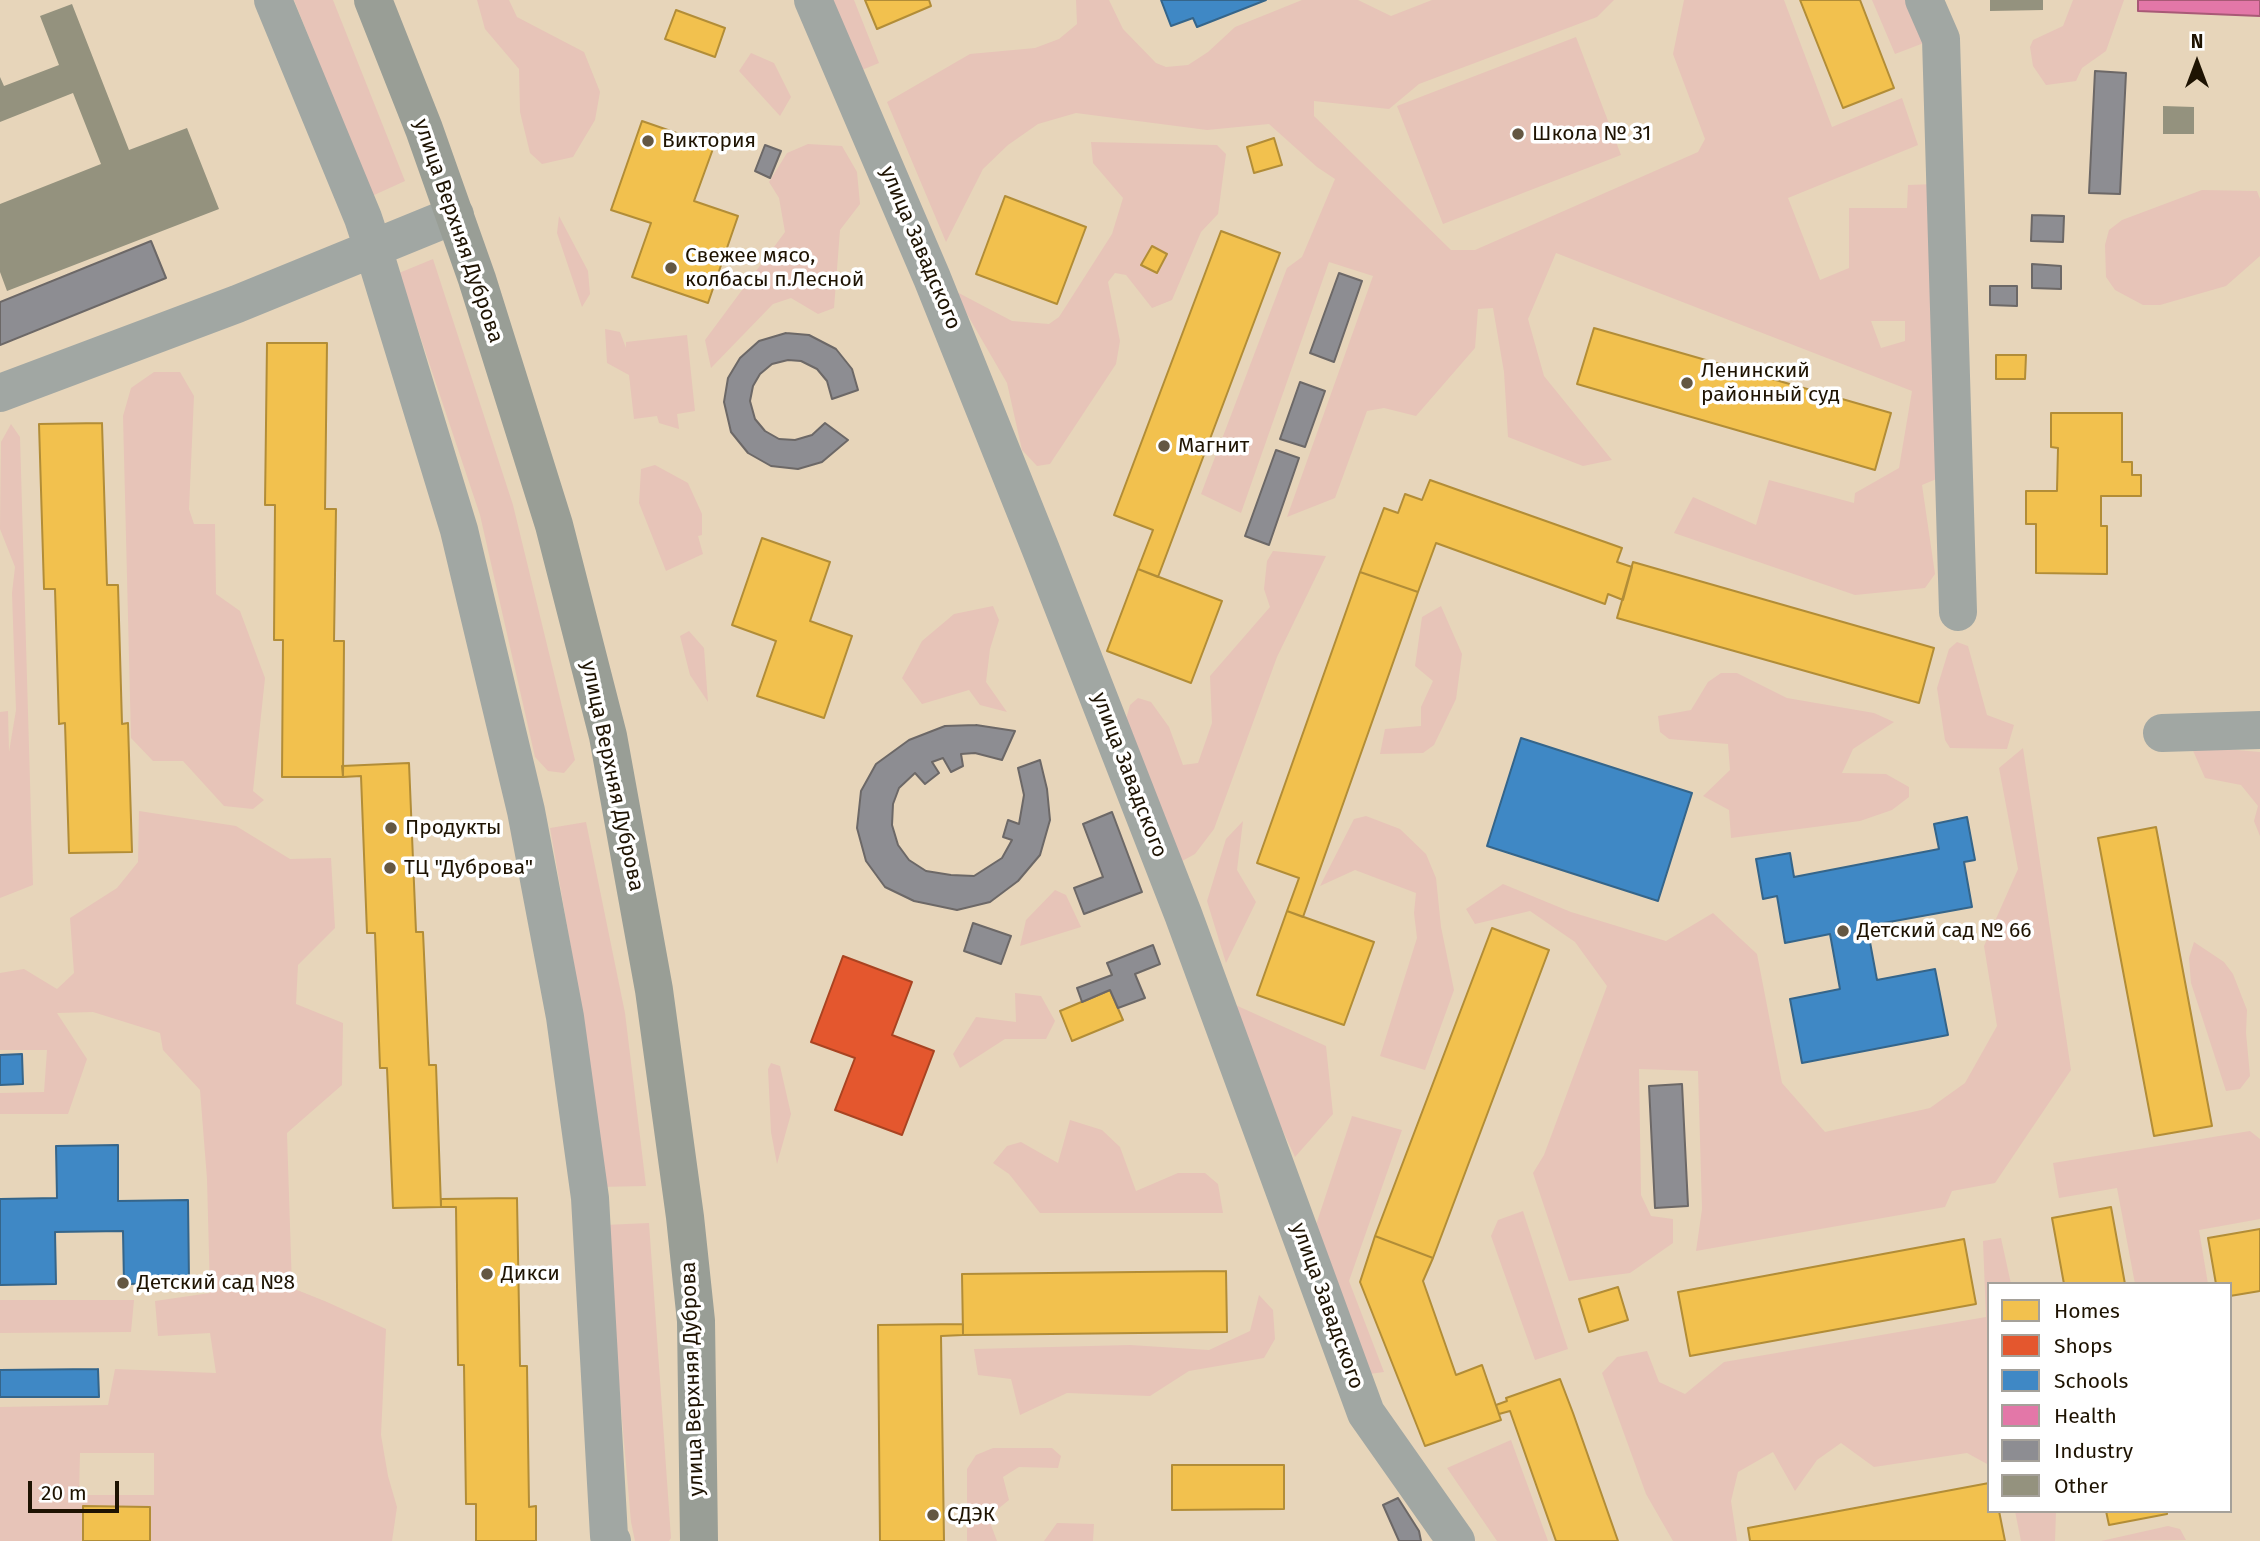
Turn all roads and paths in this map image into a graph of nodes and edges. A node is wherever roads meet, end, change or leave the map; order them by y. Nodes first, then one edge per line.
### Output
1 (273, 0) edge
2 (373, 0) edge
3 (813, 0) edge
4 (1924, 0) edge
5 (455, 215) junction
6 (373, 248) junction
7 (0, 393) edge
8 (1958, 612) dead end
9 (2260, 730) edge
10 (2162, 733) dead end
11 (612, 1541) edge
12 (699, 1541) edge
13 (1457, 1541) edge

1 - 6 street
2 - 5 main road, улица Верхняя Дуброва
3 - 13 street, улица Завадского
4 - 8 street
5 - 6 street
5 - 12 main road, улица Верхняя Дуброва
6 - 7 street
6 - 11 street
9 - 10 street

